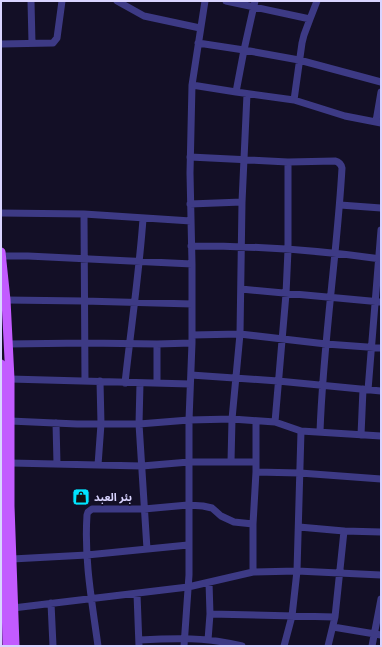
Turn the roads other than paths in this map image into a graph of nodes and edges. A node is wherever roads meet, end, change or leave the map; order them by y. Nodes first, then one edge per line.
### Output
1 (31, 1) edge
2 (62, 1) edge
3 (117, 1) edge
4 (205, 1) edge
5 (226, 1) edge
6 (317, 1) edge
7 (254, 4) edge
8 (310, 19) junction
9 (200, 28) junction
10 (32, 43) junction
11 (198, 43) junction
12 (1, 44) edge
13 (244, 50) junction
14 (299, 60) junction
15 (381, 82) edge
16 (192, 85) junction
17 (236, 92) junction
18 (381, 92) edge
19 (247, 94) junction
20 (294, 100) junction
21 (378, 122) edge
22 (190, 157) junction
23 (244, 160) junction
24 (288, 162) junction
25 (242, 202) junction
26 (190, 204) junction
27 (340, 205) junction
28 (381, 208) edge
29 (1, 213) edge
30 (84, 214) junction
31 (143, 219) junction
32 (191, 221) junction
33 (381, 230) edge
34 (192, 246) junction
35 (241, 246) junction
36 (288, 250) junction
37 (336, 253) junction
38 (1, 254) edge
39 (380, 258) edge
40 (84, 259) junction
41 (140, 262) junction
42 (192, 264) junction
43 (241, 289) junction
44 (286, 294) junction
45 (330, 297) junction
46 (6, 300) junction
47 (84, 301) junction
48 (133, 302) junction
49 (378, 302) edge
50 (192, 304) junction
51 (240, 334) junction
52 (192, 339) junction
53 (282, 339) junction
54 (86, 343) junction
55 (8, 344) junction
56 (129, 344) junction
57 (157, 344) junction
58 (326, 344) junction
59 (372, 347) junction
60 (381, 348) edge
61 (1, 364) edge
62 (191, 375) junction
63 (236, 378) junction
64 (4, 379) edge
65 (85, 381) junction
66 (100, 381) junction
67 (278, 381) junction
68 (125, 383) junction
69 (140, 383) junction
70 (157, 383) junction
71 (190, 384) junction
72 (322, 386) junction
73 (366, 390) junction
74 (381, 391) edge
75 (232, 419) junction
76 (189, 420) junction
77 (256, 421) junction
78 (4, 422) edge
79 (275, 422) junction
80 (56, 423) junction
81 (100, 424) junction
82 (140, 424) junction
83 (301, 431) junction
84 (320, 432) junction
85 (361, 435) junction
86 (381, 436) edge
87 (5, 462) edge
88 (188, 462) junction
89 (231, 462) junction
90 (255, 462) junction
91 (57, 464) junction
92 (98, 465) junction
93 (142, 466) junction
94 (256, 472) junction
95 (300, 473) junction
96 (381, 479) edge
97 (188, 505) junction
98 (5, 506) edge
99 (144, 509) junction
100 (253, 524) junction
101 (299, 527) junction
102 (344, 531) junction
103 (381, 532) edge
104 (188, 545) junction
105 (147, 549) junction
106 (87, 555) junction
107 (12, 559) junction
108 (3, 571) edge
109 (297, 571) junction
110 (253, 572) junction
111 (340, 574) junction
112 (381, 575) edge
113 (209, 582) junction
114 (188, 587) junction
115 (137, 594) junction
116 (91, 599) junction
117 (381, 599) edge
118 (51, 603) junction
119 (13, 608) junction
120 (210, 614) junction
121 (292, 616) junction
122 (335, 617) junction
123 (10, 621) junction
124 (333, 627) junction
125 (378, 634) edge
126 (185, 638) junction
127 (208, 640) junction
128 (139, 643) edge
129 (7, 646) edge
130 (14, 646) edge
131 (53, 646) edge
132 (98, 646) edge
133 (184, 646) edge
134 (239, 646) edge
135 (284, 646) edge
136 (328, 646) edge
137 (372, 646) edge

1 - 10 street
2 - 10 street
3 - 9 street
4 - 9 street
5 - 7 street
6 - 8 street
7 - 8 street
7 - 13 street
8 - 14 street
9 - 11 street
10 - 12 street
11 - 13 street
11 - 16 street
13 - 14 street
13 - 17 street
14 - 15 street
14 - 20 street
16 - 17 street
16 - 22 street
17 - 19 street
18 - 21 street
19 - 20 street
19 - 23 street
20 - 21 street
22 - 23 street
22 - 26 street
23 - 24 street
23 - 25 street
24 - 27 street
24 - 36 street
25 - 26 street
25 - 35 street
26 - 32 street
27 - 28 street
27 - 37 street
29 - 30 street
30 - 31 street
30 - 40 street
31 - 32 street
31 - 41 street
32 - 34 street
33 - 39 street
34 - 35 street
34 - 42 street
35 - 36 street
35 - 43 street
36 - 37 street
36 - 44 street
37 - 39 street
37 - 45 street
38 - 40 street
38 - 46 main road
39 - 49 street
40 - 41 street
40 - 47 street
41 - 42 street
41 - 48 street
42 - 50 street
43 - 44 street
43 - 51 street
44 - 45 street
44 - 53 street
45 - 49 street
45 - 58 street
46 - 47 street
46 - 55 main road
47 - 48 street
47 - 54 street
48 - 50 street
48 - 56 street
49 - 59 street
50 - 52 street
51 - 52 street
51 - 53 street
51 - 63 street
52 - 57 street
52 - 62 street
53 - 58 street
53 - 67 street
54 - 55 street
54 - 56 street
54 - 65 street
55 - 64 main road
56 - 57 street
56 - 68 street
57 - 70 street
58 - 59 street
58 - 72 street
59 - 60 street
59 - 73 street
61 - 64 main road
62 - 63 street
62 - 71 street
63 - 67 street
63 - 75 street
64 - 65 street
64 - 78 main road
65 - 66 street
66 - 68 street
66 - 81 street
67 - 72 street
67 - 79 street
68 - 69 street
69 - 70 street
69 - 82 street
70 - 71 street
71 - 76 street
72 - 73 street
72 - 84 street
73 - 74 street
73 - 85 street
75 - 76 street
75 - 77 street
75 - 89 street
76 - 82 street
76 - 88 street
77 - 79 street
77 - 90 street
78 - 80 street
78 - 87 main road
79 - 83 street
80 - 81 street
80 - 91 street
81 - 82 street
81 - 92 street
82 - 93 street
83 - 84 street
83 - 95 street
84 - 85 street
85 - 86 street
87 - 91 street
87 - 98 main road
88 - 89 street
88 - 93 street
88 - 97 street
89 - 90 street
90 - 94 street
91 - 92 street
92 - 93 street
93 - 99 street
94 - 95 street
94 - 100 street
95 - 96 street
95 - 101 street
97 - 99 street
97 - 100 street
97 - 104 street
98 - 107 main road
98 - 108 main road
99 - 105 street
99 - 106 street
100 - 110 street
101 - 102 street
101 - 109 street
102 - 103 street
102 - 111 street
104 - 105 street
104 - 114 street
105 - 106 street
106 - 107 street
106 - 116 street
107 - 119 main road
108 - 123 main road
109 - 110 street
109 - 111 street
109 - 121 street
110 - 113 street
111 - 112 street
111 - 122 street
113 - 114 street
113 - 120 street
114 - 115 street
114 - 126 street
115 - 116 street
115 - 128 street
116 - 118 street
116 - 132 street
117 - 125 street
118 - 119 street
118 - 131 street
119 - 123 main road
120 - 121 street
120 - 127 street
121 - 122 street
121 - 135 street
122 - 124 street
123 - 129 main road
123 - 130 main road
124 - 125 street
124 - 136 street
125 - 137 street
126 - 127 street
126 - 128 street
126 - 133 street
127 - 134 street

